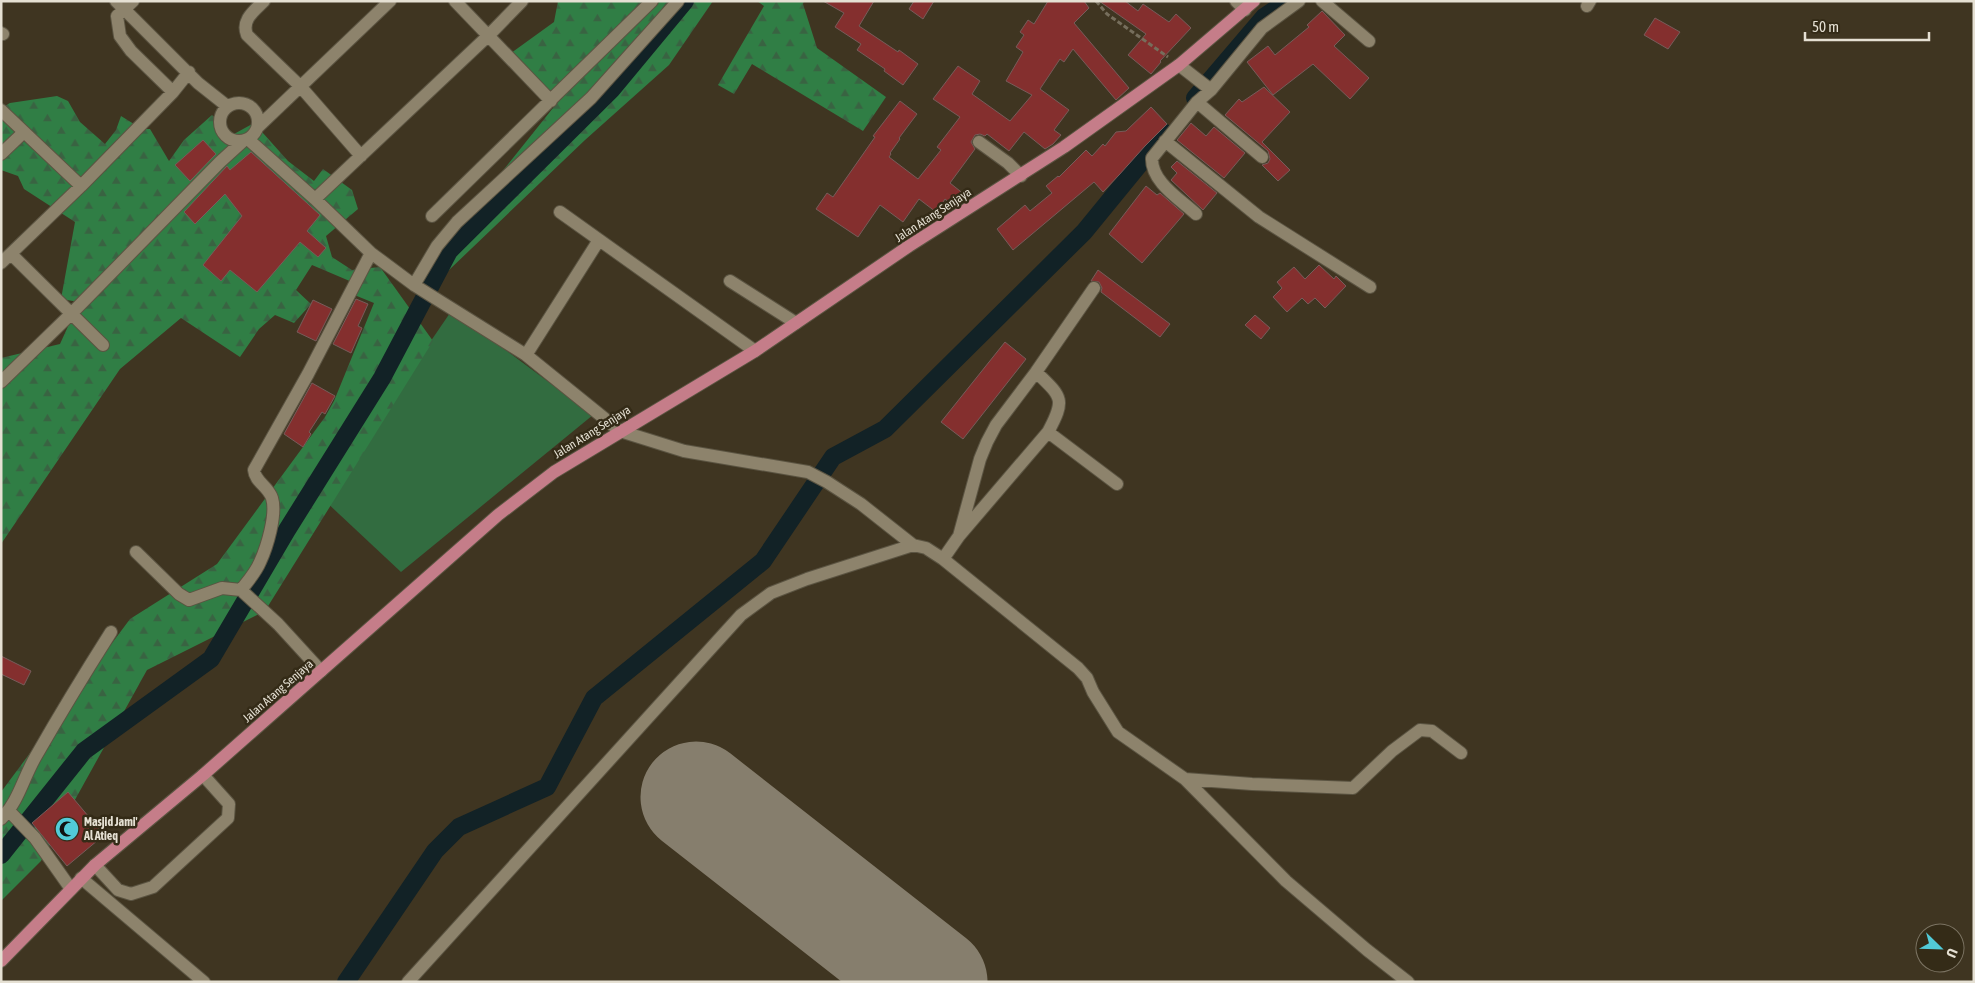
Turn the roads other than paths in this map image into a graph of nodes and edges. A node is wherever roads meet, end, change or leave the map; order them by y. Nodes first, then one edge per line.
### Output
1 (264, 1) edge
2 (390, 1) edge
3 (455, 1) edge
4 (522, 1) edge
5 (652, 1) edge
6 (678, 1) edge
7 (1298, 1) edge
8 (1322, 1) edge
9 (124, 4) edge
10 (1245, 4) edge
11 (489, 35) junction
12 (1369, 40) dead end
13 (1179, 64) junction
14 (189, 72) junction
15 (300, 86) junction
16 (1209, 89) junction
17 (174, 92) junction
18 (551, 101) junction
19 (1197, 102) junction
20 (227, 106) junction
21 (1, 110) edge
22 (258, 127) junction
23 (24, 132) junction
24 (245, 141) junction
25 (1165, 141) junction
26 (980, 142) dead end
27 (1, 154) edge
28 (360, 156) junction
29 (1262, 157) dead end
30 (1021, 176) junction
31 (81, 186) junction
32 (315, 199) junction
33 (560, 212) dead end
34 (1196, 214) dead end
35 (432, 216) dead end
36 (599, 240) junction
37 (371, 253) junction
38 (11, 254) junction
39 (1, 263) edge
40 (730, 281) dead end
41 (417, 286) junction
42 (1370, 286) dead end
43 (1094, 288) dead end
44 (72, 313) junction
45 (796, 323) junction
46 (102, 344) dead end
47 (754, 351) junction
48 (526, 355) junction
49 (1036, 372) junction
50 (1, 382) edge
51 (620, 430) junction
52 (1048, 432) junction
53 (1117, 484) dead end
54 (959, 536) junction
55 (913, 545) junction
56 (136, 552) dead end
57 (943, 559) junction
58 (243, 592) junction
59 (111, 632) dead end
60 (321, 670) junction
61 (1461, 753) dead end
62 (203, 775) junction
63 (1186, 779) junction
64 (9, 816) edge
65 (95, 865) junction
66 (81, 878) junction
67 (71, 889) junction
68 (1, 961) edge
69 (204, 982) edge
70 (408, 982) edge
71 (1408, 982) edge

1 - 15 street
2 - 15 street
3 - 11 street
4 - 11 street
5 - 18 street
6 - 41 street
7 - 16 street
8 - 12 street
9 - 14 street
9 - 17 street
10 - 13 main road, Jalan Atang Senjaya
11 - 18 street
11 - 28 street
13 - 16 street
13 - 30 main road, Jalan Atang Senjaya
14 - 17 street
14 - 20 street
15 - 22 street
15 - 28 street
16 - 19 street
17 - 31 street
18 - 35 street
19 - 25 street
19 - 29 street
20 - 22 street
20 - 24 street
21 - 23 street
22 - 24 street
23 - 27 street
23 - 31 street
24 - 32 street
24 - 44 street
25 - 34 street
25 - 42 street
26 - 30 street
28 - 32 street
30 - 45 main road, Jalan Atang Senjaya
31 - 38 street
32 - 37 street
33 - 36 street
36 - 47 street
36 - 48 street
37 - 41 street
37 - 58 street
38 - 39 street
38 - 44 street
40 - 45 street
41 - 48 street
43 - 49 street
44 - 46 street
44 - 50 street
45 - 47 main road, Jalan Atang Senjaya
47 - 51 main road, Jalan Atang Senjaya
48 - 51 street
49 - 52 street
49 - 54 street
51 - 55 street
51 - 60 main road, Jalan Atang Senjaya
52 - 53 street
52 - 54 street
54 - 57 street
55 - 57 street
55 - 70 street
56 - 58 street
57 - 63 street
58 - 60 street
59 - 64 street
60 - 62 main road, Jalan Atang Senjaya
61 - 63 street
62 - 65 main road, Jalan Atang Senjaya
62 - 65 street
63 - 71 street
64 - 67 street
65 - 66 main road, Jalan Atang Senjaya
66 - 67 main road, Jalan Atang Senjaya
66 - 69 street
67 - 68 main road, Jalan Atang Senjaya

